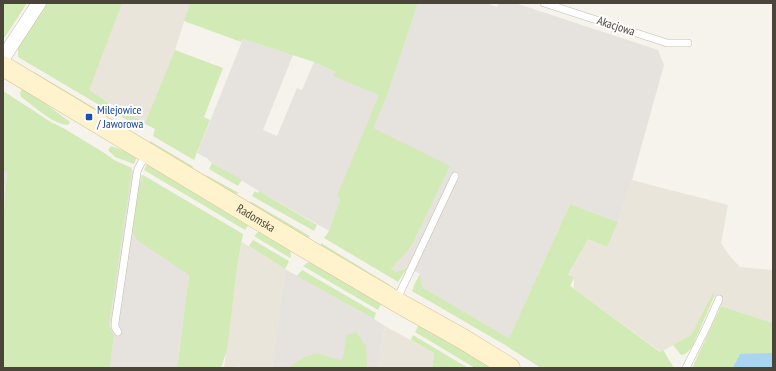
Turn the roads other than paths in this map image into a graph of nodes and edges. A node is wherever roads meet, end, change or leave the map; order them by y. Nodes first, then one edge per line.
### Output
1 (39, 3) edge
2 (544, 3) edge
3 (688, 43) dead end
4 (3, 58) edge
5 (3, 66) edge
6 (147, 152) junction
7 (455, 176) dead end
8 (719, 299) dead end
9 (396, 301) junction
10 (118, 332) dead end
11 (510, 368) edge
12 (686, 368) edge

1 - 4 street
2 - 3 lane, Akacjowa
5 - 6 main road, Radomska
6 - 9 main road, Radomska
6 - 10 lane
7 - 9 lane
8 - 12 lane
9 - 11 main road, Radomska

